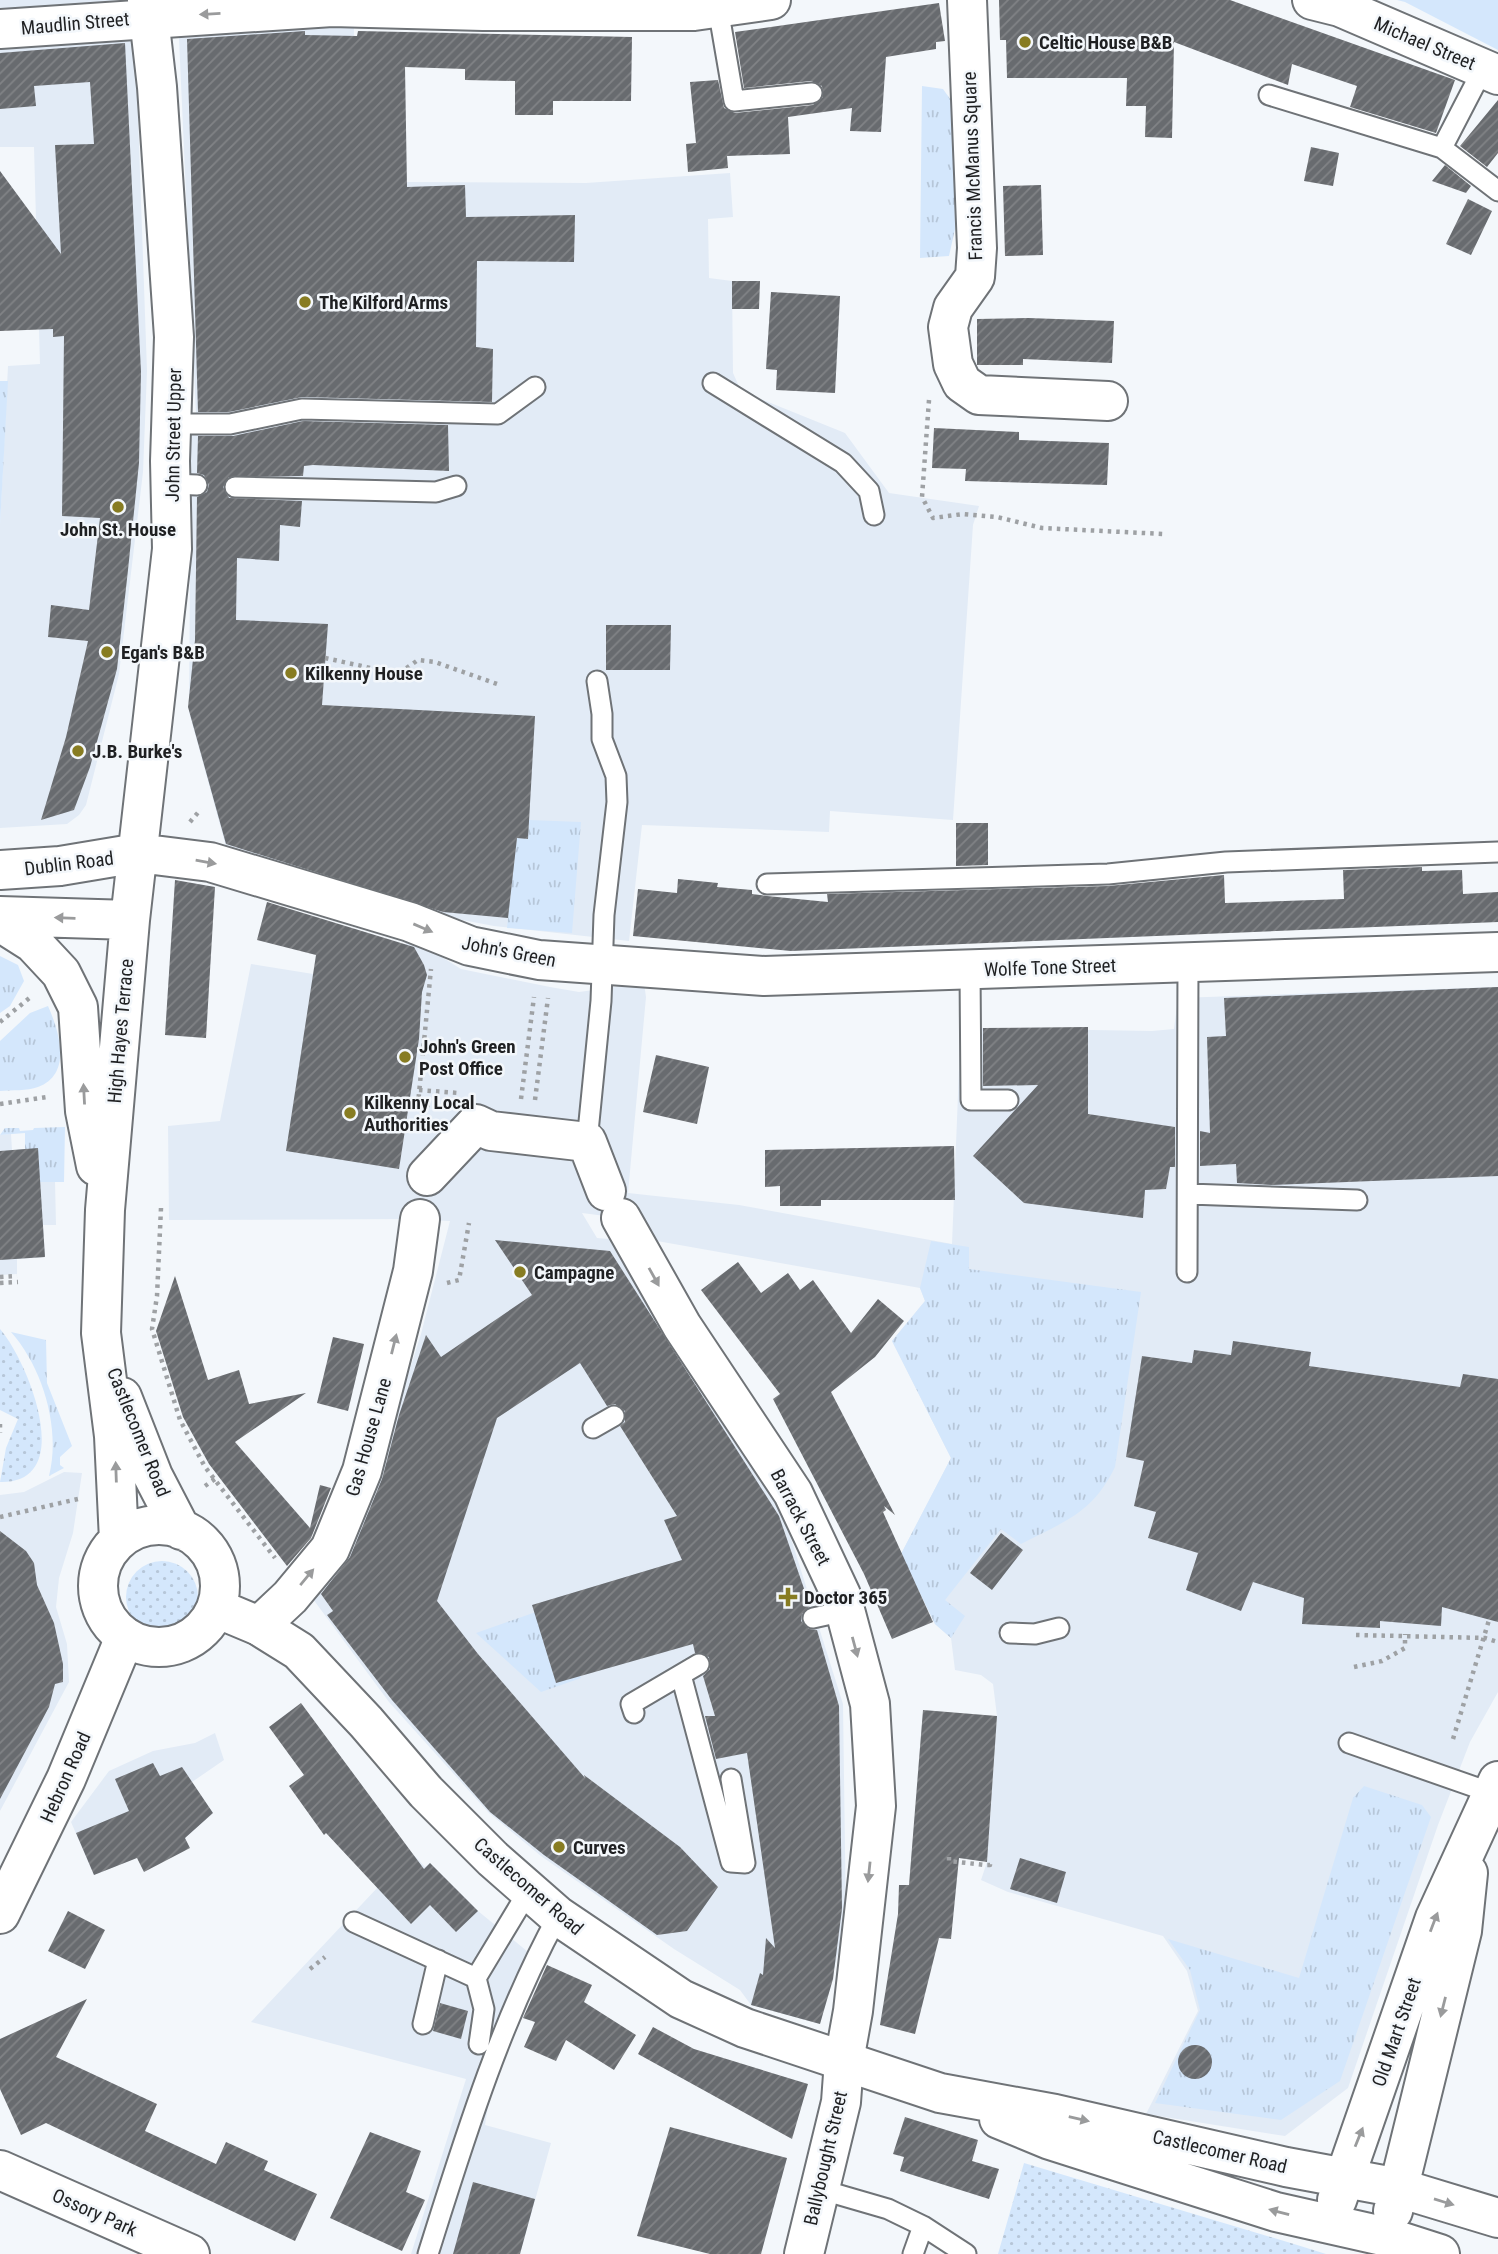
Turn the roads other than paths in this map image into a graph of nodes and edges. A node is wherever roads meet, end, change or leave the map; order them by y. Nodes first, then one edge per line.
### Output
1 (771, 0) edge
2 (967, 0) edge
3 (1312, 0) edge
4 (703, 6) edge
5 (148, 8) edge
6 (0, 29) edge
7 (1491, 71) edge
8 (812, 93) dead end
9 (1269, 95) dead end
10 (1442, 148) junction
11 (1498, 191) edge
12 (713, 383) dead end
13 (535, 387) dead end
14 (1108, 401) dead end
15 (173, 424) junction
16 (456, 486) dead end
17 (235, 487) dead end
18 (874, 515) dead end
19 (597, 681) dead end
20 (1498, 852) edge
21 (138, 853) junction
22 (0, 870) edge
23 (767, 884) dead end
24 (0, 916) edge
25 (130, 920) junction
26 (0, 922) edge
27 (1498, 952) edge
28 (1188, 962) junction
29 (602, 966) junction
30 (970, 970) junction
31 (1008, 1100) dead end
32 (587, 1142) junction
33 (427, 1176) dead end
34 (1189, 1194) junction
35 (1357, 1200) dead end
36 (105, 1210) junction
37 (420, 1219) dead end
38 (1187, 1272) dead end
39 (101, 1333) junction
40 (614, 1416) dead end
41 (593, 1428) dead end
42 (181, 1530) junction
43 (119, 1540) junction
44 (216, 1608) junction
45 (259, 1626) junction
46 (1059, 1628) dead end
47 (1010, 1633) dead end
48 (125, 1637) junction
49 (699, 1664) dead end
50 (681, 1675) junction
51 (634, 1713) dead end
52 (1349, 1743) dead end
53 (731, 1779) dead end
54 (1495, 1787) edge
55 (1471, 1843) junction
56 (529, 1891) junction
57 (0, 1914) edge
58 (558, 1916) junction
59 (354, 1923) dead end
60 (438, 1960) junction
61 (477, 1978) junction
62 (423, 2024) dead end
63 (479, 2044) dead end
64 (844, 2061) junction
65 (940, 2093) junction
66 (0, 2170) edge
67 (1342, 2177) junction
68 (1399, 2188) junction
69 (819, 2189) junction
70 (1498, 2218) edge
71 (1331, 2225) junction
72 (923, 2226) junction
73 (1387, 2237) junction
74 (190, 2254) edge
75 (428, 2254) edge
76 (804, 2254) edge
77 (913, 2254) edge
78 (966, 2254) edge
79 (1440, 2254) edge

1 - 4 main road
2 - 14 main road, Francis McManus Square
3 - 7 main road, Michael Street
4 -> 5 main road
4 - 8 lane
5 - 6 main road, Maudlin Street
5 - 15 main road, John Street Upper
7 - 10 lane
9 - 10 lane
10 - 11 lane
12 - 18 lane
13 - 15 lane
15 - 21 main road, John Street Upper
16 - 17 lane
19 - 29 lane
20 - 23 lane
21 - 22 main road, Dublin Road
21 - 25 main road, High Hayes Terrace
21 -> 29 main road, John's Green
25 -> 24 main road
25 - 36 main road, High Hayes Terrace
36 -> 26 main road
27 - 28 main road, Wolfe Tone Street
28 - 30 main road, Wolfe Tone Street
28 - 34 lane
29 - 30 main road, Wolfe Tone Street
29 - 32 lane
30 - 31 lane
32 - 33 main road
32 -> 64 main road, Barrack Street
34 - 35 lane
34 - 38 lane
36 - 39 main road, Castlecomer Road
45 -> 37 main road, Gas House Lane
39 - 42 main road, Castlecomer Road
43 -> 39 main road, Castlecomer Road
40 - 41 lane
42 - 43 main road
42 - 44 main road
43 - 48 main road
44 - 45 main road, Castlecomer Road
44 - 48 main road
45 - 56 main road, Castlecomer Road
46 - 47 lane
48 - 57 main road, Hebron Road
49 - 50 lane
50 - 51 lane
50 - 53 lane
52 - 54 lane
54 - 55 main road, Old Mart Street
67 -> 55 main road, Old Mart Street
55 -> 68 main road, Old Mart Street
56 - 58 main road, Castlecomer Road
56 - 61 lane
58 - 64 main road, Castlecomer Road
58 - 75 lane
59 - 60 lane
60 - 61 lane
60 - 62 lane
61 - 63 lane
64 - 65 main road, Castlecomer Road
64 - 69 main road, Ballybought Street
65 -> 67 main road, Castlecomer Road
71 -> 65 main road, Castlecomer Road
66 - 74 main road, Ossory Park
67 - 68 main road, Castlecomer Road
67 - 71 main road, Old Mart Street
68 -> 70 main road, Castlecomer Road
68 - 73 main road, Old Mart Street
69 - 72 lane
69 - 76 main road, Ballybought Street
71 - 73 main road, Castlecomer Road
72 - 77 lane
72 - 78 lane
73 - 79 main road, Castlecomer Road

